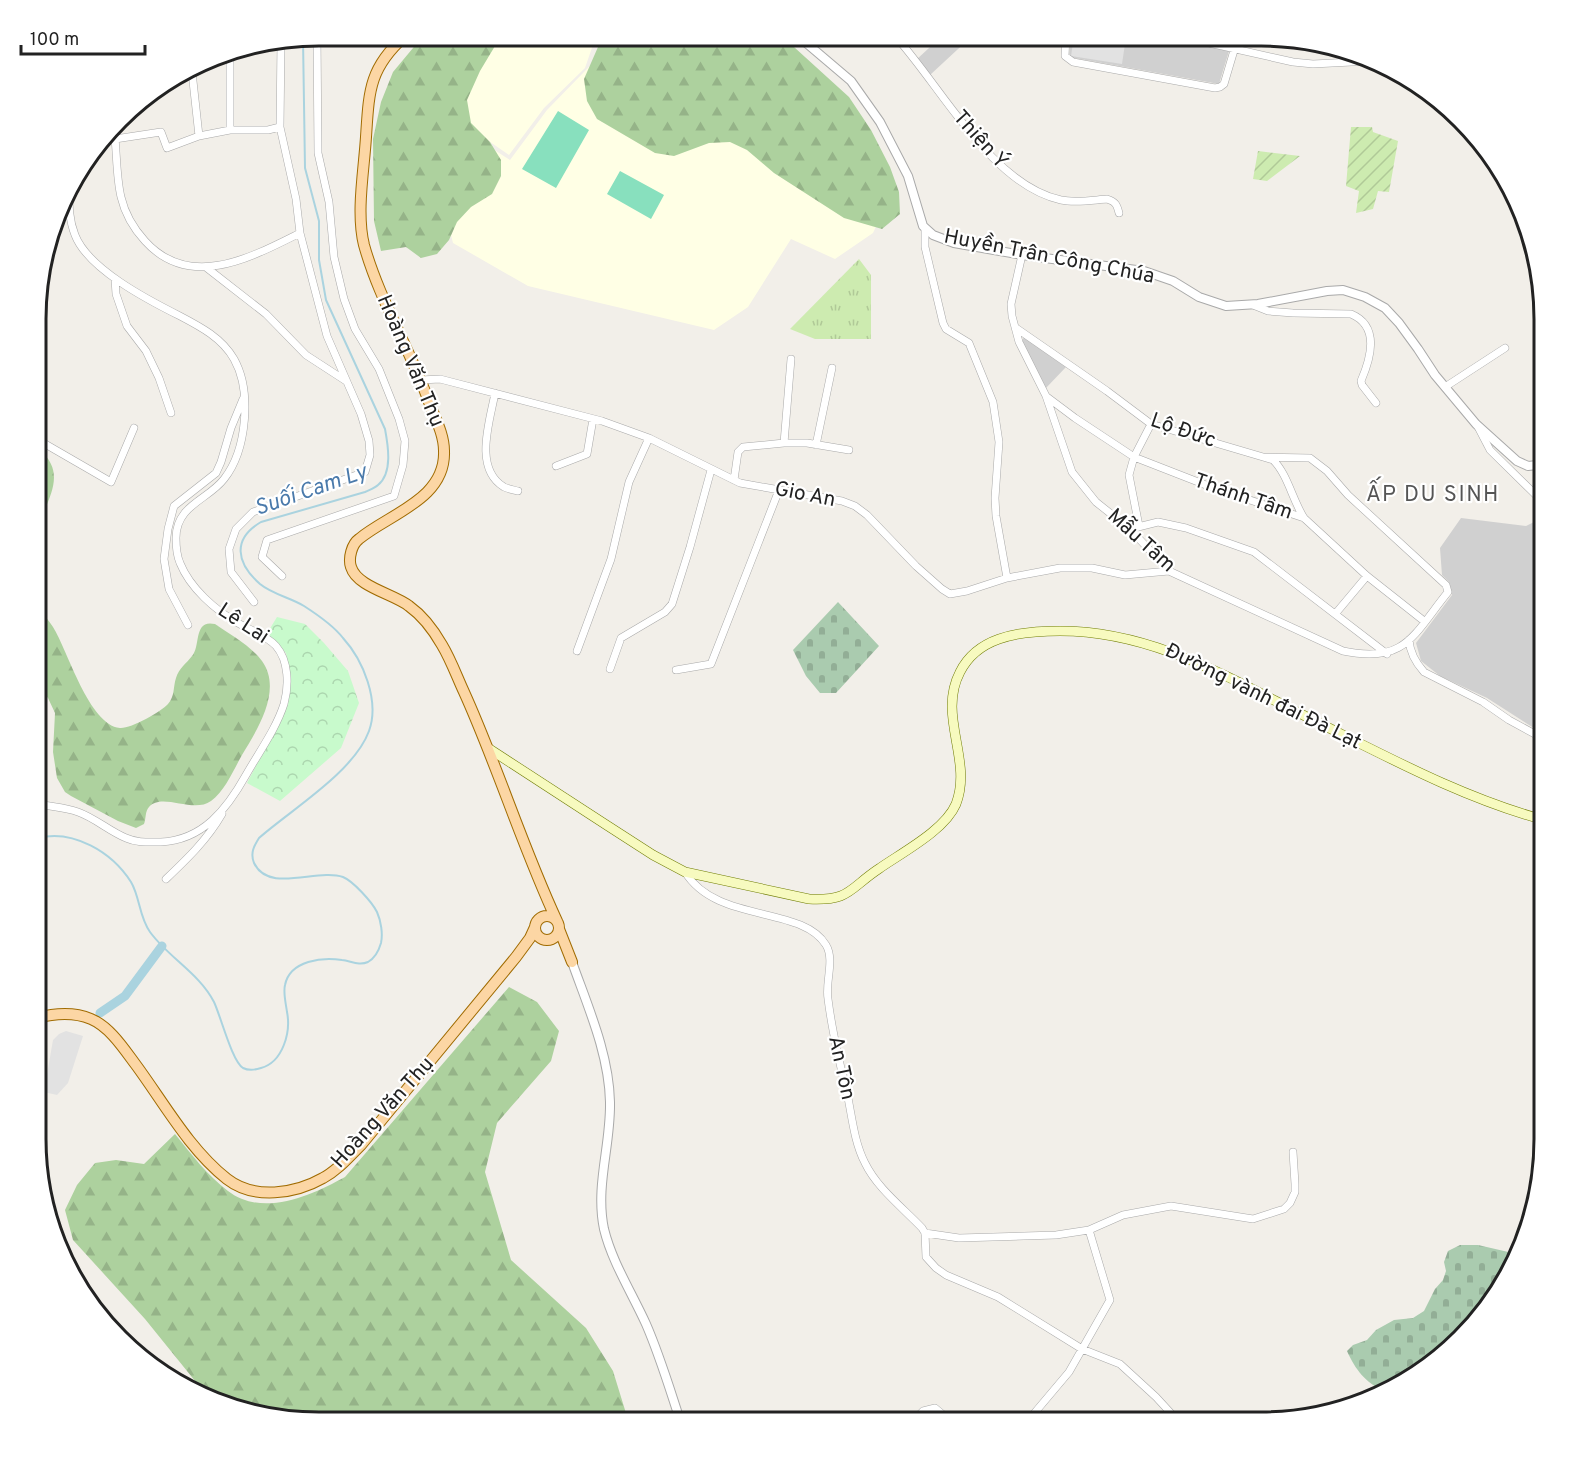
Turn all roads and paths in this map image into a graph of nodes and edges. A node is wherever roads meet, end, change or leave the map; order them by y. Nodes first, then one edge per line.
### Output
1 (317, 46) edge
2 (394, 46) edge
3 (810, 46) edge
4 (903, 46) edge
5 (1066, 46) edge
6 (1222, 46) edge
7 (1236, 46) edge
8 (1235, 49) junction
9 (281, 50) edge
10 (230, 62) edge
11 (1352, 62) edge
12 (193, 78) edge
13 (280, 127) junction
14 (230, 130) junction
15 (200, 136) junction
16 (115, 139) joint
17 (69, 211) edge
18 (1119, 213) dead end
19 (925, 230) junction
20 (300, 233) junction
21 (1022, 255) junction
22 (207, 268) junction
23 (115, 279) junction
24 (1251, 304) junction
25 (1016, 328) junction
26 (1505, 348) dead end
27 (791, 359) dead end
28 (832, 368) dead end
29 (421, 380) junction
30 (347, 382) junction
31 (1444, 387) junction
32 (495, 393) junction
33 (1046, 396) junction
34 (244, 397) junction
35 (1376, 403) dead end
36 (171, 413) dead end
37 (593, 419) junction
38 (1151, 424) junction
39 (1476, 424) junction
40 (134, 428) dead end
41 (649, 438) junction
42 (784, 443) junction
43 (46, 444) edge
44 (816, 444) junction
45 (849, 450) dead end
46 (1134, 457) junction
47 (1263, 457) junction
48 (556, 466) dead end
49 (1534, 466) edge
50 (711, 470) junction
51 (734, 480) junction
52 (779, 490) junction
53 (518, 491) dead end
54 (1534, 494) edge
55 (394, 496) junction
56 (406, 510) junction
57 (1304, 518) junction
58 (1139, 526) junction
59 (1130, 529) junction
60 (1169, 571) junction
61 (282, 576) dead end
62 (1367, 576) junction
63 (1007, 578) junction
64 (254, 602) dead end
65 (1336, 613) junction
66 (1424, 621) junction
67 (188, 625) dead end
68 (1409, 640) junction
69 (577, 651) dead end
70 (1387, 654) junction
71 (610, 669) dead end
72 (676, 670) dead end
73 (1534, 734) edge
74 (488, 748) junction
75 (46, 805) edge
76 (224, 810) junction
77 (1534, 817) edge
78 (685, 872) junction
79 (166, 879) dead end
80 (538, 881) junction
81 (537, 923) junction
82 (558, 925) junction
83 (546, 940) junction
84 (516, 957) junction
85 (572, 962) junction
86 (46, 1016) edge
87 (1293, 1152) dead end
88 (1089, 1230) junction
89 (925, 1233) junction
90 (1082, 1349) junction
91 (677, 1412) edge
92 (922, 1412) edge
93 (940, 1412) edge
94 (1035, 1412) edge
95 (1170, 1412) edge

1 - 55 street
2 - 29 main road, Hoàng Văn Thụ
3 - 19 street, Huyền Trân Công Chúa
4 - 18 street, Thiện Ý
5 - 8 street
6 - 8 street
7 - 8 street
8 - 11 street
9 - 13 street
10 - 14 street
12 - 15 street
13 - 14 street
13 - 20 street
14 - 15 street
15 - 16 street
16 - 22 street
17 - 23 street, Lê Lai
19 - 21 street, Huyền Trân Công Chúa
19 - 63 street
20 - 22 street
20 - 30 street
21 - 24 street, Huyền Trân Công Chúa
21 - 25 street, Mẫu Tâm
22 - 30 street
23 - 34 street, Lê Lai
23 - 36 street
24 - 31 street, Huyền Trân Công Chúa
24 - 35 street
25 - 33 street, Mẫu Tâm
25 - 38 street, Lộ Đức
26 - 31 street
27 - 42 street
28 - 44 street
29 - 32 street, Gio An
29 - 56 main road, Hoàng Văn Thụ
30 - 64 street
31 - 39 street, Huyền Trân Công Chúa
32 - 37 street, Gio An
32 - 53 street
33 - 46 street, Thánh Tâm
33 - 59 street, Mẫu Tâm
34 - 67 street
34 - 76 street, Lê Lai
37 - 41 street, Gio An
37 - 48 street
38 - 46 street
38 - 47 street, Lộ Đức
39 - 49 street, Huyền Trân Công Chúa
39 - 54 street
40 - 43 street
41 - 50 street, Gio An
41 - 69 street
42 - 44 street
42 - 51 street
44 - 45 street
46 - 57 street, Thánh Tâm
46 - 58 street
47 - 57 street, Lộ Đức
47 - 66 street
50 - 51 street, Gio An
50 - 71 street
51 - 52 street, Gio An
52 - 63 street, Gio An
52 - 72 street
55 - 56 street
55 - 61 street
56 - 74 main road, Hoàng Văn Thụ
57 - 62 street, Thánh Tâm
58 - 59 street
58 - 65 street
59 - 60 street, Mẫu Tâm
60 - 63 street, Gio An
60 - 70 street, Mẫu Tâm
62 - 65 street
62 - 66 street, Thánh Tâm
65 - 70 street
66 - 68 street
68 - 70 street
68 - 73 street
74 - 78 main road, An Tôn
74 - 80 main road, Hoàng Văn Thụ
75 - 76 street, Lê Lai
76 - 79 street
77 - 78 main road, Đường vành đai Đà Lạt
78 - 89 street, An Tôn
80 - 81 main road, Hoàng Văn Thụ
80 - 82 main road, Hoàng Văn Thụ
81 - 82 main road
81 - 83 main road
81 - 84 main road, Hoàng Văn Thụ
82 - 83 main road
82 - 85 main road, Hoàng Văn Thụ
83 - 84 main road, Hoàng Văn Thụ
83 - 85 main road
84 - 86 main road, Hoàng Văn Thụ
85 - 91 street
87 - 88 street
88 - 89 street
88 - 90 street
89 - 90 street
90 - 94 street
90 - 95 street
92 - 93 street

